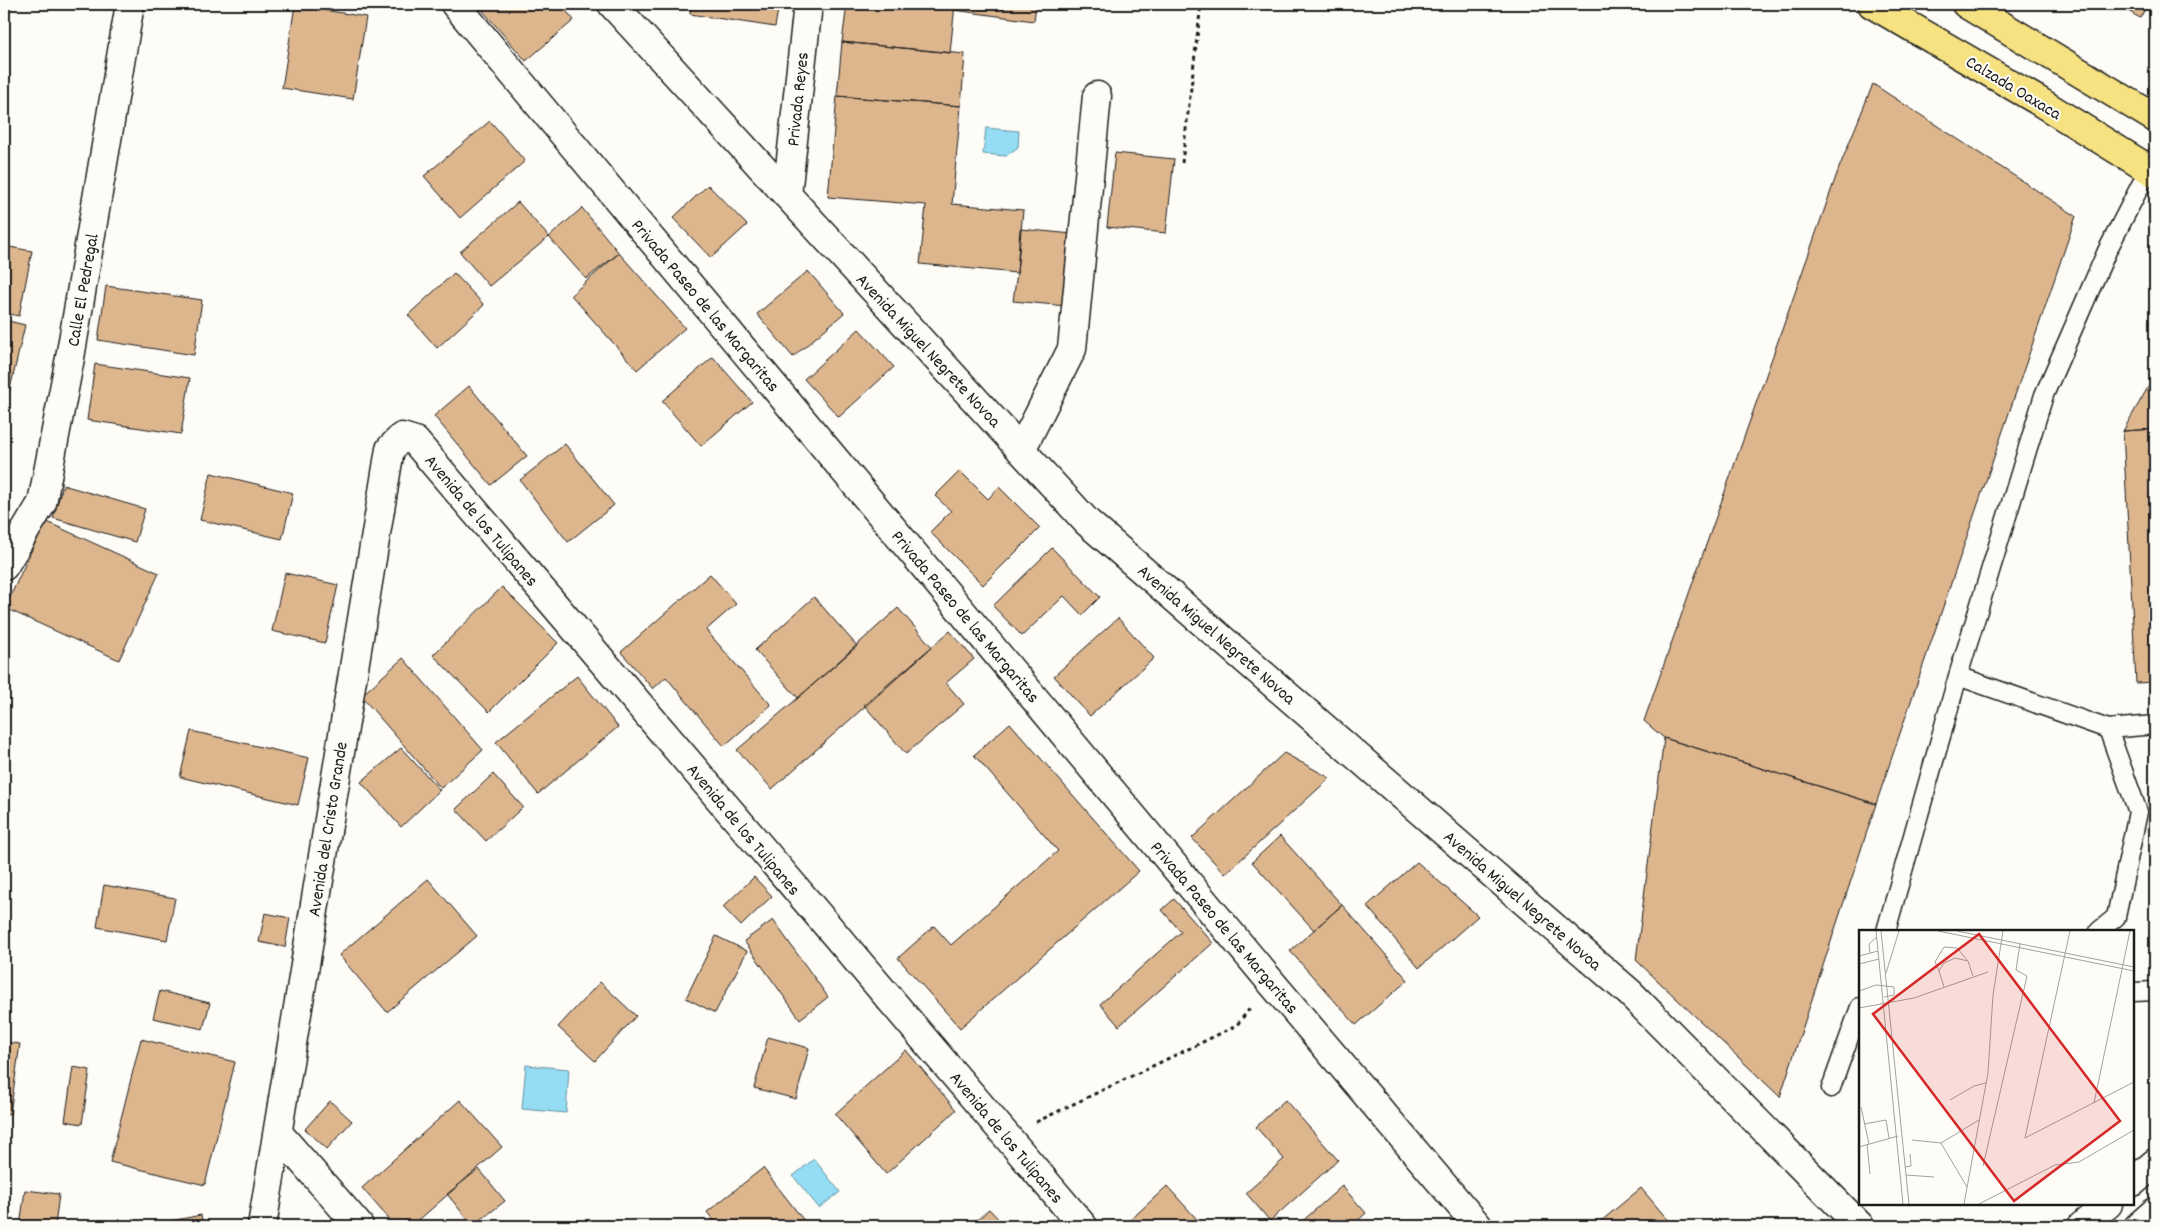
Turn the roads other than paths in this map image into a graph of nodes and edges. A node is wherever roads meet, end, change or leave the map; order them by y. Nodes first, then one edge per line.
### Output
1 (130, 4) edge
2 (455, 4) edge
3 (612, 4) edge
4 (808, 4) edge
5 (1872, 4) edge
6 (1966, 4) edge
7 (1097, 96) dead end
8 (2155, 118) edge
9 (2153, 166) edge
10 (787, 194) junction
11 (402, 437) joint
12 (1021, 450) junction
13 (4, 566) edge
14 (1958, 676) junction
15 (2155, 725) edge
16 (2108, 729) junction
17 (1886, 930) edge
18 (2100, 930) edge
19 (2155, 991) edge
20 (2134, 992) edge
21 (1859, 1010) edge
22 (1831, 1088) dead end
23 (278, 1133) junction
24 (2107, 1205) edge
25 (2155, 1212) edge
26 (262, 1226) edge
27 (359, 1226) edge
28 (1083, 1226) edge
29 (1478, 1226) edge
30 (1860, 1226) edge
31 (2082, 1226) edge
32 (2139, 1226) edge

1 - 13 street, Calle El Pedregal
2 - 29 street, Privada Paseo de las Margaritas
3 - 10 street, Avenida Miguel Negrete Novoa
4 - 10 street, Privada Reyes
5 - 9 main road, Calzada Oaxaca
6 - 8 main road
7 - 12 street
9 - 14 lane
10 - 12 street, Avenida Miguel Negrete Novoa
11 - 23 street, Avenida del Cristo Grande
11 - 28 street, Avenida de los Tulipanes
12 - 30 street, Avenida Miguel Negrete Novoa
14 - 16 lane
14 - 17 lane
15 - 16 lane
16 - 18 lane
19 - 20 lane
21 - 22 lane
23 - 26 street, Avenida del Cristo Grande
23 - 27 street
24 - 31 street
25 - 32 street

